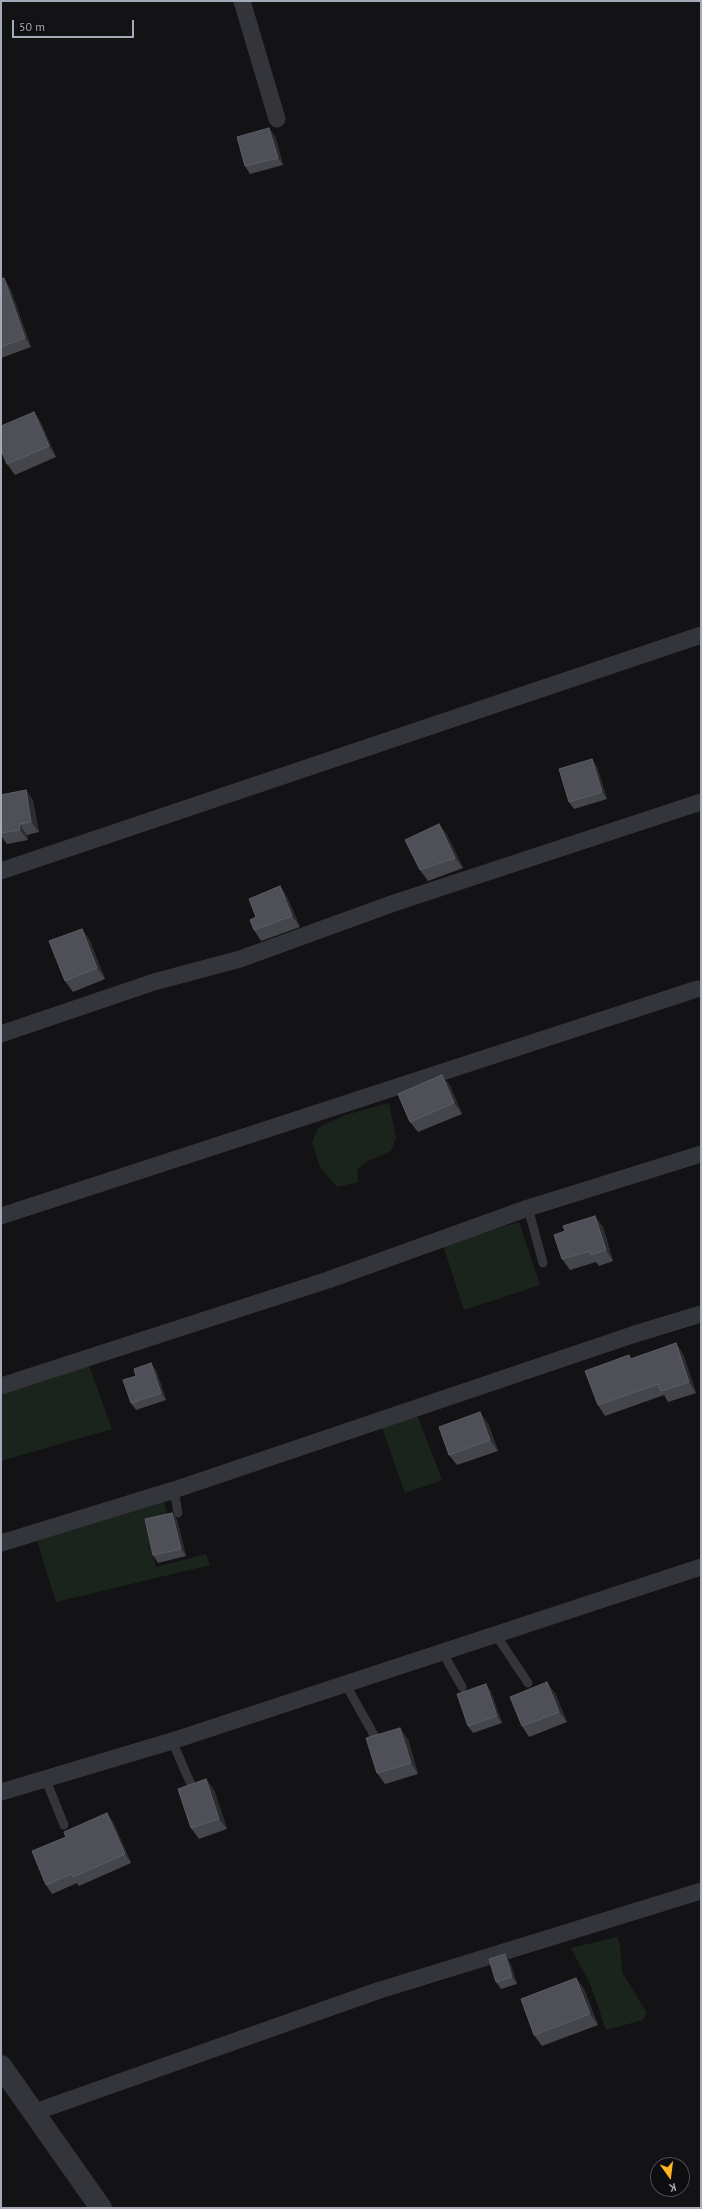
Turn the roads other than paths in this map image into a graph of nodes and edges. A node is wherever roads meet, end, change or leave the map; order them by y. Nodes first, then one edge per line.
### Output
1 (242, 1) edge
2 (277, 119) dead end
3 (701, 635) edge
4 (701, 802) edge
5 (1, 871) edge
6 (697, 989) dead end
7 (1, 1034) edge
8 (701, 1154) edge
9 (528, 1208) junction
10 (1, 1216) edge
11 (543, 1263) dead end
12 (701, 1314) edge
13 (1, 1386) edge
14 (174, 1490) junction
15 (178, 1513) dead end
16 (1, 1543) edge
17 (701, 1567) edge
18 (496, 1635) junction
19 (443, 1653) junction
20 (528, 1683) dead end
21 (346, 1685) junction
22 (462, 1687) dead end
23 (374, 1735) edge
24 (172, 1741) junction
25 (46, 1780) junction
26 (193, 1789) edge
27 (1, 1792) edge
28 (64, 1826) dead end
29 (701, 1891) edge
30 (1, 2066) edge
31 (35, 2112) junction
32 (101, 2208) edge

1 - 2 street
3 - 5 street
4 - 7 street
6 - 10 street
8 - 9 street
9 - 11 lane
9 - 13 street
12 - 14 street
14 - 15 lane
14 - 16 street
17 - 18 street
18 - 19 street
18 - 20 lane
19 - 21 street
19 - 22 lane
21 - 23 lane
21 - 24 street
24 - 25 street
24 - 26 lane
25 - 27 street
25 - 28 lane
29 - 31 street
30 - 31 street
31 - 32 street

